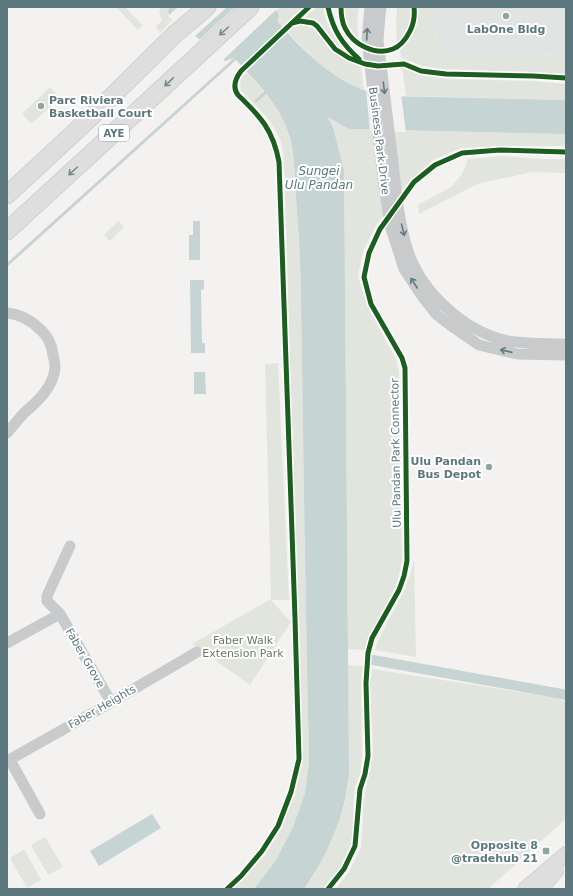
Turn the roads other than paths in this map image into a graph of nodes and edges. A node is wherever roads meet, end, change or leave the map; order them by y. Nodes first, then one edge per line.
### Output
1 (207, 7) edge
2 (250, 7) edge
3 (370, 7) edge
4 (381, 7) edge
5 (7, 195) edge
6 (7, 231) edge
7 (7, 313) edge
8 (566, 344) edge
9 (566, 355) edge
10 (7, 433) edge
11 (70, 546) dead end
12 (60, 614) junction
13 (7, 643) edge
14 (197, 652) dead end
15 (111, 702) junction
16 (9, 760) edge
17 (40, 814) dead end
18 (566, 854) edge
19 (566, 860) edge
20 (525, 889) edge
21 (541, 889) edge

1 - 5 highway, AYE
2 -> 6 highway, AYE
9 -> 3 street, Business Park Drive
4 -> 8 street, Business Park Drive
7 - 10 street
11 - 12 street, Faber Grove
12 - 13 street
12 - 15 street, Faber Grove
14 - 15 street, Faber Heights
15 - 16 street, Faber Heights
16 - 17 street
18 - 20 main road
19 - 21 main road

